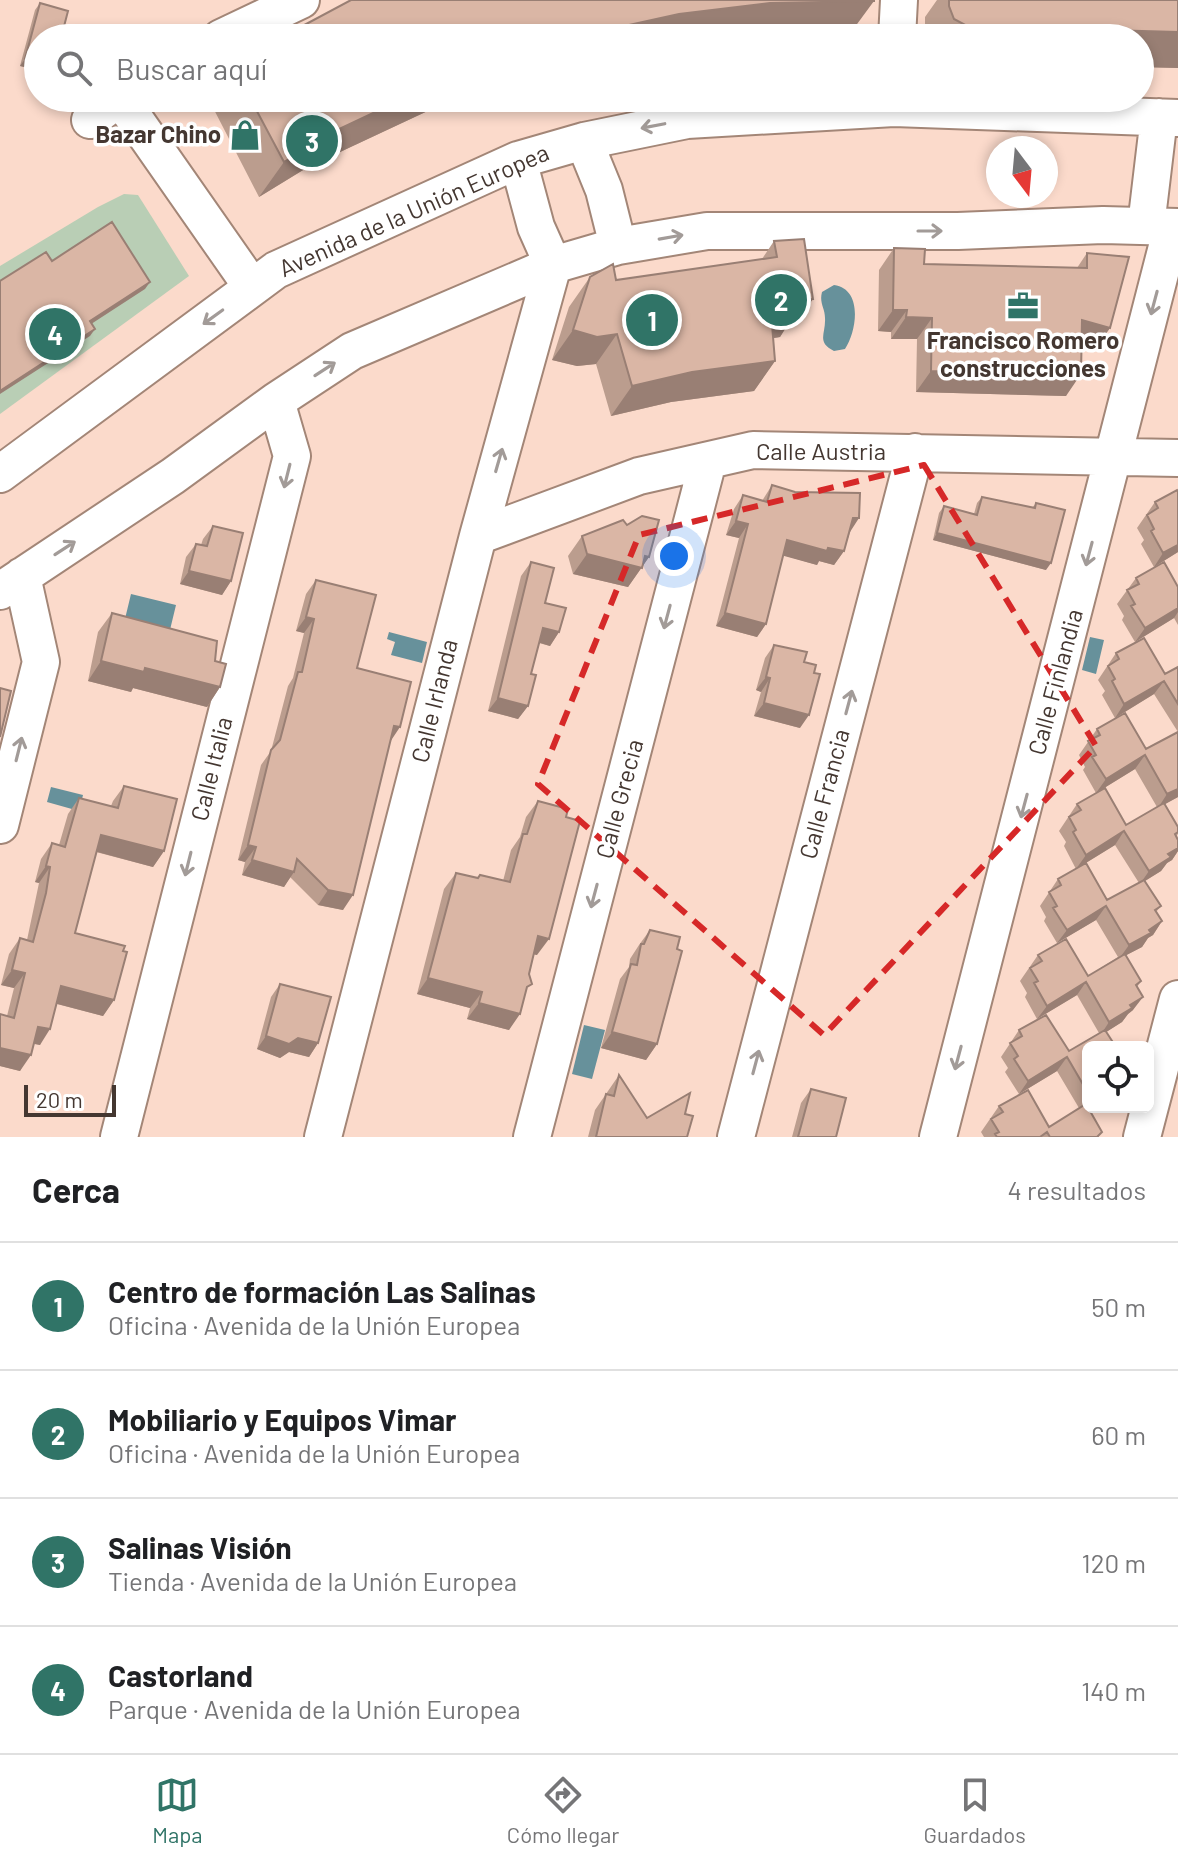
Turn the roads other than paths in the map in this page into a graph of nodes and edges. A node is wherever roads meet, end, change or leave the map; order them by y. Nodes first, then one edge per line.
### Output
1 (301, 0) edge
2 (899, 0) edge
3 (250, 24) edge
4 (898, 24) edge
5 (101, 112) edge
6 (130, 112) edge
7 (784, 112) edge
8 (1059, 112) edge
9 (1169, 118) edge
10 (90, 120) dead end
11 (584, 141) junction
12 (518, 160) junction
13 (1165, 227) edge
14 (618, 246) junction
15 (553, 265) junction
16 (252, 287) junction
17 (276, 401) junction
18 (915, 452) junction
19 (1114, 457) junction
20 (1178, 458) edge
21 (708, 461) junction
22 (0, 474) edge
23 (478, 536) junction
24 (11, 583) edge
25 (0, 825) edge
26 (1178, 999) edge
27 (119, 1137) edge
28 (323, 1137) edge
29 (532, 1137) edge
30 (736, 1137) edge
31 (938, 1137) edge
32 (1142, 1137) edge

1 - 3 street
2 - 4 street
5 - 10 street
6 - 16 street
7 -> 11 street, Avenida de la Unión Europea
8 - 9 street, Avenida de la Unión Europea
9 - 13 street, Calle Finlandia
11 - 12 street, Avenida de la Unión Europea
11 - 14 street
12 - 15 street
12 - 16 street, Avenida de la Unión Europea
14 -> 13 street
13 -> 19 street, Calle Finlandia
14 - 15 street
17 -> 15 street
23 -> 15 street, Calle Irlanda
16 -> 22 street, Avenida de la Unión Europea
24 -> 17 street
17 -> 27 street, Calle Italia
18 - 19 street, Calle Austria
18 - 21 street, Calle Austria
30 -> 18 street, Calle Francia
19 - 20 street, Calle Austria
19 -> 31 street, Calle Finlandia
21 - 23 street, Calle Austria
21 -> 29 street, Calle Grecia
23 - 28 street, Calle Irlanda
25 -> 24 street
26 - 32 street

